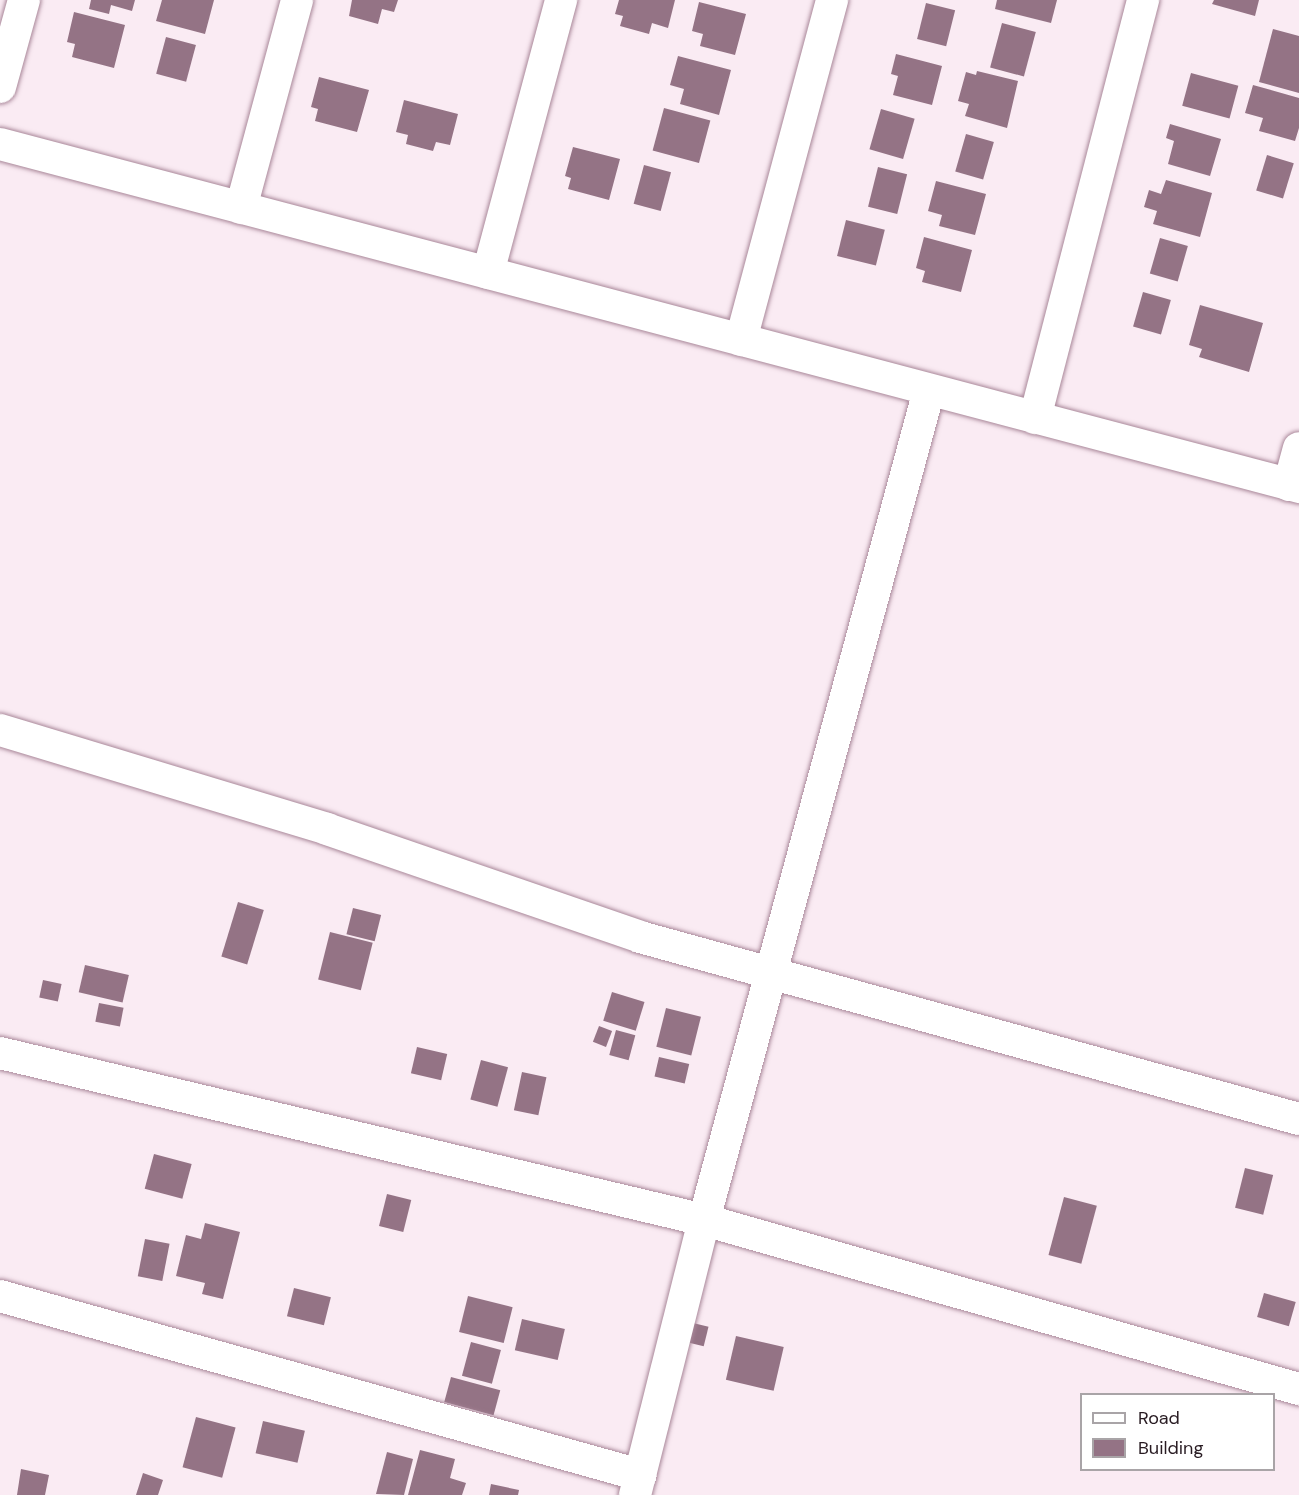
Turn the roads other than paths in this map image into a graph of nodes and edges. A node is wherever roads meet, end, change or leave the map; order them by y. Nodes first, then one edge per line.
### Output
1 (24, 0) edge
2 (297, 0) edge
3 (561, 0) edge
4 (832, 0) edge
5 (1143, 0) edge
6 (0, 87) edge
7 (0, 144) edge
8 (241, 207) junction
9 (488, 273) junction
10 (741, 340) junction
11 (929, 390) junction
12 (1035, 418) junction
13 (1299, 448) edge
14 (1294, 486) edge
15 (0, 730) edge
16 (770, 976) junction
17 (0, 1053) edge
18 (1299, 1119) edge
19 (704, 1220) junction
20 (0, 1296) edge
21 (1299, 1389) edge
22 (638, 1485) edge

1 - 6 street
2 - 8 street
3 - 9 street
4 - 10 street
5 - 12 street
7 - 8 street
8 - 9 street
9 - 10 street
10 - 11 street
11 - 12 street
11 - 16 street
12 - 14 street
13 - 14 street
15 - 16 street
16 - 18 street
16 - 19 street
17 - 19 street
19 - 21 street
19 - 22 street
20 - 22 street

